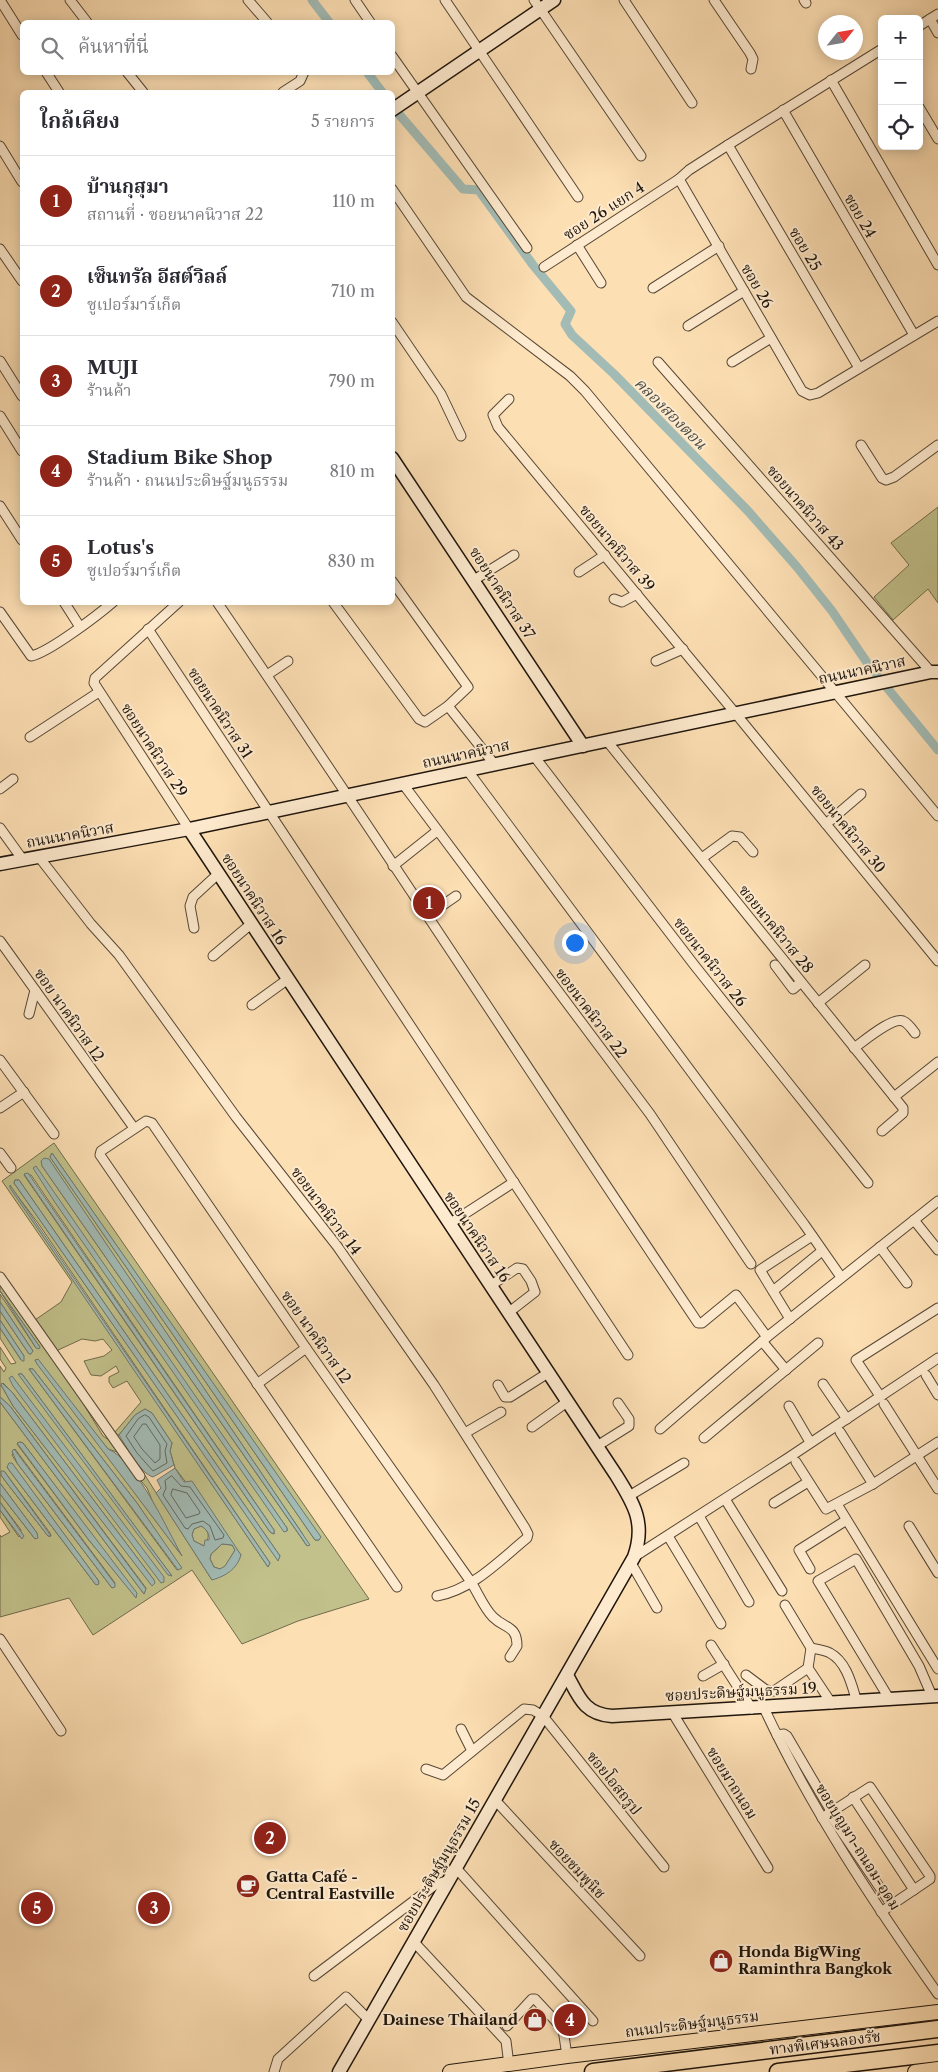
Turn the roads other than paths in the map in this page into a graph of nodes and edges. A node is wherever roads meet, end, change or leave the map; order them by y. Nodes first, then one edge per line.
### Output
1 (0, 0) edge
2 (70, 0) edge
3 (248, 0) edge
4 (355, 0) edge
5 (445, 0) edge
6 (554, 0) edge
7 (624, 0) edge
8 (714, 0) edge
9 (537, 5) edge
10 (934, 16) edge
11 (85, 20) edge
12 (265, 20) edge
13 (369, 20) edge
14 (923, 23) edge
15 (20, 32) edge
16 (938, 32) edge
17 (478, 51) junction
18 (878, 51) edge
19 (395, 60) edge
20 (751, 69) dead end
21 (48, 75) edge
22 (129, 75) edge
23 (302, 75) edge
24 (831, 80) junction
25 (58, 90) edge
26 (141, 90) edge
27 (286, 90) edge
28 (418, 92) junction
29 (692, 103) dead end
30 (396, 107) edge
31 (783, 110) junction
32 (923, 114) edge
33 (938, 139) edge
34 (728, 144) junction
35 (0, 146) edge
36 (641, 156) dead end
37 (20, 179) edge
38 (679, 179) junction
39 (395, 193) edge
40 (578, 198) dead end
41 (576, 245) junction
42 (719, 246) junction
43 (526, 248) dead end
44 (0, 249) edge
45 (938, 266) edge
46 (544, 267) dead end
47 (20, 278) edge
48 (601, 283) dead end
49 (653, 288) dead end
50 (744, 291) junction
51 (938, 321) edge
52 (395, 326) edge
53 (688, 326) dead end
54 (914, 335) junction
55 (771, 338) junction
56 (0, 361) edge
57 (658, 362) dead end
58 (732, 362) dead end
59 (859, 368) junction
60 (20, 393) edge
61 (509, 399) dead end
62 (0, 416) edge
63 (461, 436) dead end
64 (861, 445) dead end
65 (938, 445) edge
66 (20, 448) edge
67 (395, 462) edge
68 (0, 506) edge
69 (20, 537) edge
70 (514, 555) dead end
71 (605, 555) junction
72 (579, 572) dead end
73 (474, 580) junction
74 (395, 586) edge
75 (637, 594) junction
76 (614, 599) dead end
77 (66, 605) edge
78 (109, 605) edge
79 (219, 605) edge
80 (335, 605) edge
81 (168, 606) edge
82 (0, 612) edge
83 (80, 627) junction
84 (148, 629) junction
85 (683, 649) junction
86 (288, 661) dead end
87 (656, 661) dead end
88 (935, 672) edge
89 (267, 675) junction
90 (97, 689) junction
91 (837, 692) junction
92 (448, 706) junction
93 (736, 714) junction
94 (30, 737) dead end
95 (607, 741) junction
96 (584, 746) junction
97 (534, 756) junction
98 (495, 765) junction
99 (468, 770) junction
100 (13, 779) dead end
101 (403, 784) junction
102 (0, 789) edge
103 (861, 794) dead end
104 (348, 796) junction
105 (268, 813) junction
106 (938, 816) edge
107 (826, 824) junction
108 (0, 828) edge
109 (189, 830) junction
110 (437, 831) junction
111 (753, 852) dead end
112 (39, 857) junction
113 (702, 858) junction
114 (24, 860) junction
115 (0, 864) edge
116 (393, 866) junction
117 (218, 874) junction
118 (456, 896) dead end
119 (427, 916) junction
120 (252, 924) junction
121 (194, 928) dead end
122 (0, 941) edge
123 (213, 956) dead end
124 (938, 961) edge
125 (774, 965) dead end
126 (865, 965) dead end
127 (288, 979) junction
128 (801, 982) junction
129 (35, 990) junction
130 (818, 1003) junction
131 (252, 1005) dead end
132 (29, 1014) dead end
133 (915, 1033) dead end
134 (854, 1048) junction
135 (0, 1060) edge
136 (938, 1062) edge
137 (24, 1092) junction
138 (894, 1097) junction
139 (0, 1108) edge
140 (134, 1128) junction
141 (882, 1131) dead end
142 (54, 1134) dead end
143 (0, 1153) edge
144 (10, 1168) dead end
145 (514, 1182) junction
146 (868, 1184) dead end
147 (938, 1201) edge
148 (914, 1220) junction
149 (449, 1224) junction
150 (812, 1236) junction
151 (880, 1247) junction
152 (938, 1250) edge
153 (822, 1251) junction
154 (751, 1264) dead end
155 (0, 1277) edge
156 (841, 1278) junction
157 (907, 1283) dead end
158 (490, 1286) junction
159 (773, 1291) junction
160 (938, 1308) edge
161 (508, 1313) junction
162 (790, 1319) junction
163 (764, 1339) junction
164 (818, 1343) dead end
165 (306, 1348) junction
166 (628, 1355) dead end
167 (938, 1358) edge
168 (786, 1370) junction
169 (548, 1373) junction
170 (926, 1375) dead end
171 (258, 1384) junction
172 (823, 1384) dead end
173 (498, 1385) dead end
174 (938, 1395) edge
175 (882, 1400) junction
176 (567, 1402) junction
177 (618, 1403) dead end
178 (789, 1406) dead end
179 (500, 1412) dead end
180 (847, 1419) junction
181 (532, 1427) dead end
182 (660, 1429) dead end
183 (840, 1432) dead end
184 (465, 1434) junction
185 (704, 1438) dead end
186 (810, 1442) junction
187 (938, 1442) edge
188 (597, 1446) junction
189 (916, 1456) junction
190 (796, 1462) dead end
191 (684, 1463) dead end
192 (140, 1476) dead end
193 (808, 1482) junction
194 (873, 1484) junction
195 (938, 1489) edge
196 (629, 1496) junction
197 (725, 1499) junction
198 (774, 1503) dead end
199 (837, 1504) junction
200 (699, 1516) junction
201 (846, 1521) junction
202 (909, 1526) dead end
203 (668, 1536) junction
204 (632, 1560) junction
205 (810, 1569) dead end
206 (938, 1573) edge
207 (471, 1582) junction
208 (397, 1587) dead end
209 (782, 1591) dead end
210 (437, 1596) dead end
211 (749, 1602) dead end
212 (785, 1605) dead end
213 (657, 1608) dead end
214 (721, 1624) dead end
215 (0, 1639) edge
216 (711, 1645) dead end
217 (811, 1648) junction
218 (510, 1657) dead end
219 (724, 1664) junction
220 (808, 1668) junction
221 (938, 1670) edge
222 (746, 1674) dead end
223 (567, 1675) junction
224 (703, 1676) dead end
225 (935, 1696) edge
226 (890, 1700) junction
227 (857, 1702) junction
228 (832, 1704) junction
229 (758, 1708) junction
230 (672, 1712) junction
231 (543, 1716) junction
232 (461, 1729) dead end
233 (61, 1731) dead end
234 (472, 1751) junction
235 (426, 1769) dead end
236 (853, 1797) junction
237 (495, 1800) junction
238 (828, 1814) junction
239 (664, 1867) dead end
240 (456, 1868) junction
241 (768, 1868) dead end
242 (449, 1880) junction
243 (914, 1890) junction
244 (891, 1904) junction
245 (881, 1912) junction
246 (414, 1942) junction
247 (640, 1956) dead end
248 (314, 1976) dead end
249 (938, 1994) edge
250 (938, 2012) edge
251 (369, 2020) junction
252 (593, 2021) dead end
253 (507, 2026) dead end
254 (938, 2029) edge
255 (938, 2053) edge
256 (567, 2056) junction
257 (509, 2065) junction
258 (938, 2069) edge
259 (274, 2072) edge
260 (340, 2072) edge
261 (450, 2072) edge
262 (592, 2072) edge
263 (778, 2072) edge
264 (915, 2072) edge

1 - 15 street
2 - 11 street
3 - 12 street
4 - 13 street
5 - 17 street
6 - 9 street
7 - 29 street
8 - 20 street
9 - 17 street
9 - 36 street
10 - 14 street
10 - 16 street
17 - 28 street
17 - 40 street
18 - 24 street, ซอย 26 แยก 4
19 - 28 street
21 - 25 street
22 - 26 street
23 - 27 street
24 - 31 street, ซอย 26 แยก 4
24 - 45 street
28 - 30 street
28 - 43 street
31 - 34 street, ซอย 26 แยก 4
31 - 54 street, ซอย 24
32 - 33 street
34 - 38 street, ซอย 26 แยก 4
34 - 59 street, ซอย 25
35 - 37 street
38 - 41 street, ซอย 26 แยก 4
38 - 42 street, ซอย 26
39 - 91 street
41 - 46 street, ซอย 26 แยก 4
41 - 48 street
42 - 49 street
42 - 50 street, ซอย 26
44 - 47 street
50 - 53 street
50 - 55 street, ซอย 26
51 - 54 street
52 - 63 street
54 - 59 street
55 - 58 street
55 - 59 street, ซอย 26
56 - 60 street
57 - 88 street, ซอยนาคนิวาส 43
61 - 71 street, ซอยนาคนิวาส 39
62 - 66 street
64 - 65 street
67 - 73 street, ซอยนาคนิวาส 37
68 - 69 street
70 - 73 street
71 - 72 street
71 - 75 street, ซอยนาคนิวาส 39
73 - 96 street, ซอยนาคนิวาส 37
74 - 92 street
75 - 76 street
75 - 85 street, ซอยนาคนิวาส 39
77 - 83 street
78 - 83 street
79 - 89 street
80 - 92 street
81 - 84 street
82 - 83 street
84 - 90 street
84 - 105 street, ซอยนาคนิวาส 31
85 - 87 street
85 - 93 street, ซอยนาคนิวาส 39
86 - 89 street
88 - 91 street, ถนนนาคนิวาส
89 - 104 street
90 - 94 street
90 - 109 street, ซอยนาคนิวาส 29
91 - 93 street, ถนนนาคนิวาส
91 - 106 street
92 - 98 street
93 - 95 street, ถนนนาคนิวาส
93 - 107 street, ซอยนาคนิวาส 30
95 - 96 street, ถนนนาคนิวาส
95 - 113 street, ซอยนาคนิวาส 28
96 - 97 street, ถนนนาคนิวาส
97 - 98 street, ถนนนาคนิวาส
97 - 146 street, ซอยนาคนิวาส 26
98 - 99 street, ถนนนาคนิวาส
99 - 101 street, ถนนนาคนิวาส
99 - 150 street
100 - 102 street
101 - 104 street, ถนนนาคนิวาส
101 - 110 street, ซอยนาคนิวาส 22
103 - 107 street
104 - 105 street, ถนนนาคนิวาส
104 - 116 street
105 - 109 street, ถนนนาคนิวาส
105 - 145 street, ซอยนาคนิวาส 31
107 - 124 street, ซอยนาคนิวาส 30
108 - 114 street
109 - 112 street, ถนนนาคนิวาส
109 - 117 street, ซอยนาคนิวาส 16
110 - 116 street
110 - 154 street, ซอยนาคนิวาส 22
111 - 113 street
112 - 114 street, ถนนนาคนิวาส
112 - 184 street, ซอยนาคนิวาส 14
113 - 128 street, ซอยนาคนิวาส 28
114 - 115 street, ถนนนาคนิวาส
116 - 119 street
117 - 120 street, ซอยนาคนิวาส 16
117 - 121 street
118 - 119 street
119 - 163 street
120 - 123 street
120 - 127 street, ซอยนาคนิวาส 16
122 - 129 street, ซอย นาคนิวาส 12
125 - 128 street
126 - 130 street
127 - 131 street
127 - 149 street, ซอยนาคนิวาส 16
128 - 130 street, ซอยนาคนิวาส 28
129 - 132 street
129 - 140 street, ซอย นาคนิวาส 12
130 - 134 street, ซอยนาคนิวาส 28
133 - 134 street
134 - 138 street, ซอยนาคนิวาส 28
135 - 137 street
136 - 138 street
137 - 139 street
137 - 142 street
138 - 141 street, ซอยนาคนิวาส 28
140 - 165 street, ซอย นาคนิวาส 12
140 - 171 street
143 - 144 street
145 - 149 street
145 - 166 street, ซอยนาคนิวาส 31
147 - 148 street
148 - 151 street
148 - 152 street
149 - 158 street, ซอยนาคนิวาส 16
150 - 153 street
150 - 159 street
151 - 156 street
151 - 157 street
153 - 156 street
153 - 159 street
155 - 192 street
156 - 162 street
158 - 161 street, ซอยนาคนิวาส 16
158 - 161 street
159 - 162 street
160 - 175 street
161 - 169 street, ซอยนาคนิวาส 16
162 - 163 street
163 - 168 street
163 - 182 street
164 - 168 street
165 - 171 street
165 - 207 street, ซอย นาคนิวาส 12
167 - 175 street
168 - 185 street
169 - 173 street
169 - 176 street, ซอยนาคนิวาส 16
170 - 174 street
171 - 208 street
172 - 180 street
175 - 180 street
175 - 189 street
176 - 181 street
176 - 188 street, ซอยนาคนิวาส 16
177 - 188 street
178 - 186 street
179 - 184 street
180 - 186 street
183 - 194 street
184 - 207 street, ซอยนาคนิวาส 14
186 - 197 street
187 - 189 street
188 - 196 street, ซอยนาคนิวาส 16
189 - 194 street
189 - 195 street
190 - 193 street
191 - 196 street
193 - 198 street
193 - 199 street
194 - 199 street
196 - 204 street, ซอยนาคนิวาส 16
197 - 200 street
197 - 209 street
199 - 201 street
200 - 203 street
200 - 211 street
201 - 205 street
201 - 221 street
202 - 206 street
203 - 204 street
203 - 214 street
204 - 213 street
204 - 223 street, ซอยนาคนิวาส 16
207 - 210 street
207 - 218 street, ซอย นาคนิวาส 12
212 - 217 street
215 - 233 street
216 - 219 street
217 - 220 street
217 - 227 street
219 - 224 street
219 - 229 street
220 - 222 street
220 - 228 street
223 - 230 street, ซอยประดิษฐ์มนูธรรม 19
223 - 231 street, ซอยประดิษฐ์มนูธรรม 15
225 - 226 street, ซอยประดิษฐ์มนูธรรม 19
225 - 226 street
226 - 227 street, ซอยประดิษฐ์มนูธรรม 19
227 - 228 street, ซอยประดิษฐ์มนูธรรม 19
228 - 229 street, ซอยประดิษฐ์มนูธรรม 19
229 - 230 street, ซอยประดิษฐ์มนูธรรม 19
229 - 238 street
230 - 241 street, ซอยมาถนอม
231 - 234 street
231 - 237 street, ซอยประดิษฐ์มนูธรรม 15
231 - 239 street, ซอยโอสถรูป
232 - 234 street
234 - 235 street
236 - 238 street
236 - 243 street
236 - 243 street
237 - 240 street, ซอยประดิษฐ์มนูธรรม 15
237 - 247 street, ซอยชมพูนิช
238 - 244 street
238 - 245 street, ซอยบุญมา-ถนอม-อุดม
240 - 242 street, ซอยประดิษฐ์มนูธรรม 15
240 - 252 street
242 - 246 street, ซอยประดิษฐ์มนูธรรม 15
242 - 248 street
243 - 244 street
244 - 245 street
245 - 249 street, ซอยบุญมา-ถนอม-อุดม
246 - 251 street, ซอยประดิษฐ์มนูธรรม 15
246 - 257 street
250 - 256 main road, ถนนประดิษฐ์มนูธรรม
251 - 259 street
251 - 260 street, ซอยประดิษฐ์มนูธรรม 15
253 - 256 street
254 - 262 highway, ทางพิเศษฉลองรัช
255 - 263 highway, ทางพิเศษฉลองรัช
256 - 257 main road, ถนนประดิษฐ์มนูธรรม
257 - 261 main road, ถนนประดิษฐ์มนูธรรม
258 - 264 main road

